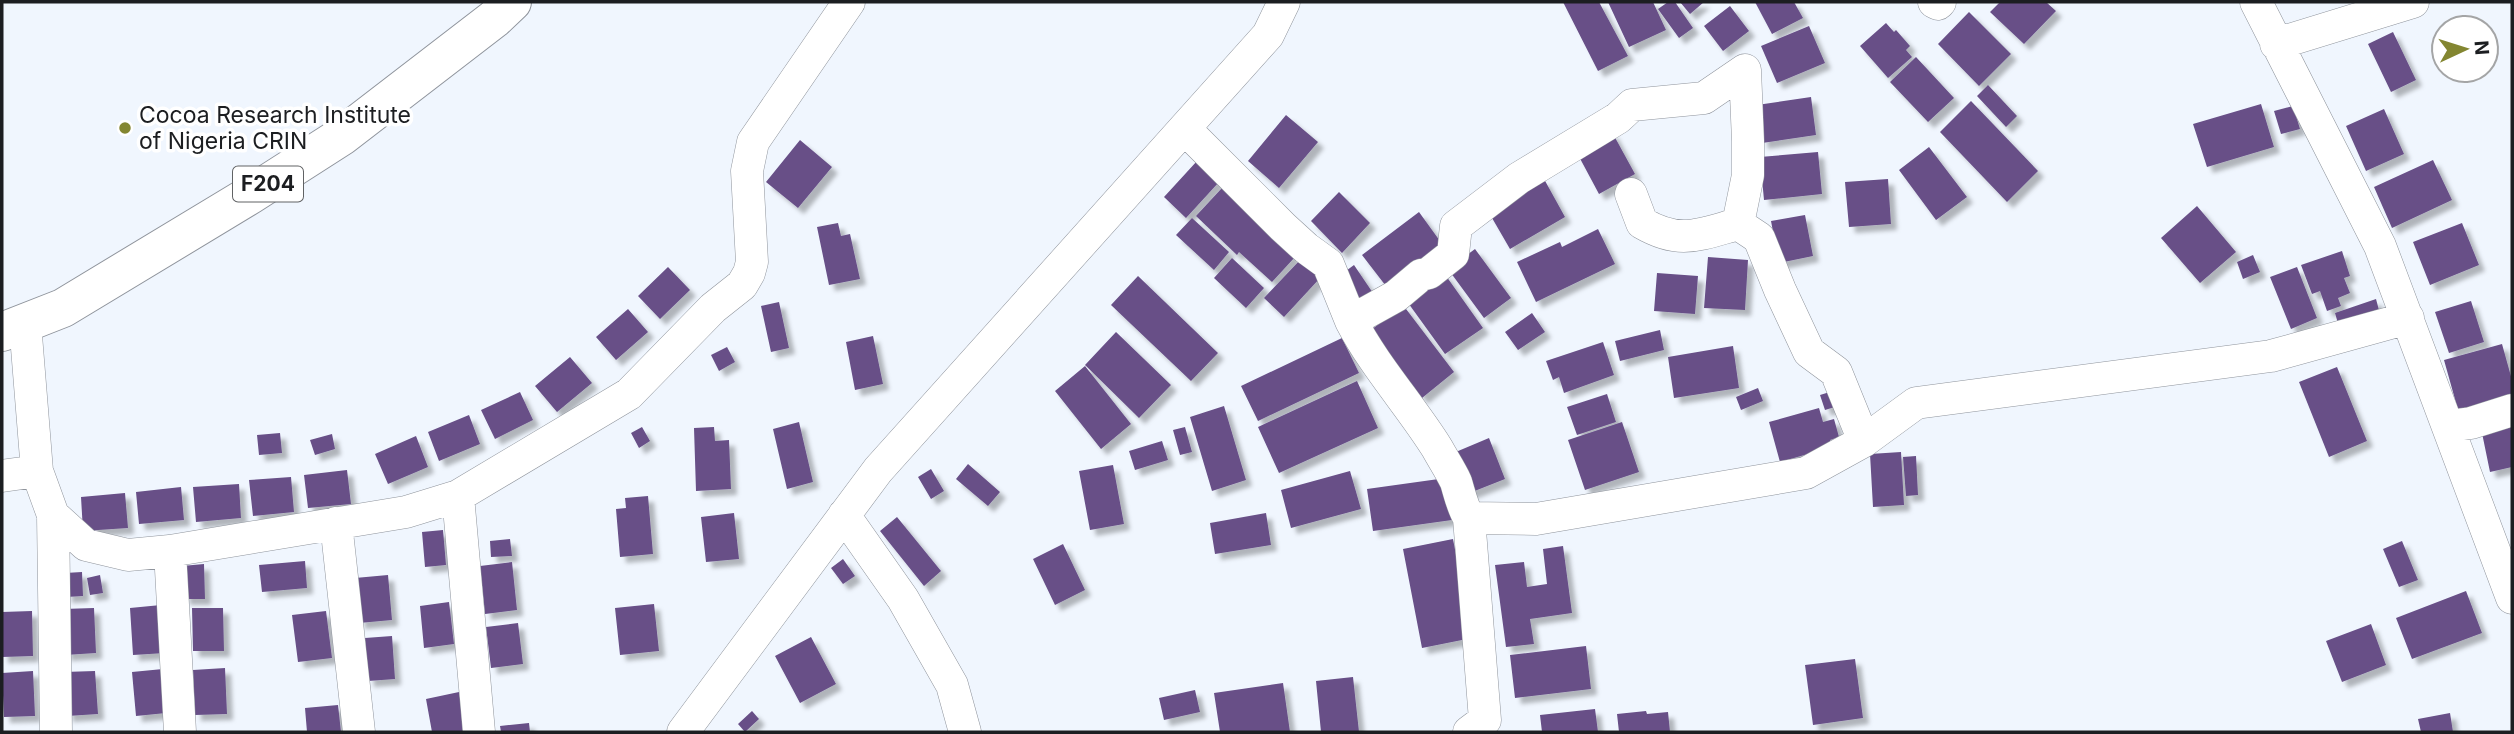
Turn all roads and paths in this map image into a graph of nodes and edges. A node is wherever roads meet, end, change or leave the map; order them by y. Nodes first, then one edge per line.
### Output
1 (512, 2) edge
2 (849, 2) edge
3 (1284, 2) edge
4 (1934, 2) edge
5 (1940, 2) edge
6 (2256, 2) edge
7 (2413, 2) edge
8 (2276, 44) junction
9 (1185, 129) junction
10 (1632, 194) dead end
11 (1738, 224) junction
12 (2408, 318) junction
13 (1351, 321) junction
14 (13, 327) edge
15 (2512, 410) edge
16 (2449, 426) junction
17 (1864, 441) junction
18 (37, 471) junction
19 (2, 476) edge
20 (458, 496) junction
21 (53, 514) junction
22 (844, 515) junction
23 (1469, 518) junction
24 (336, 523) junction
25 (170, 551) junction
26 (2512, 598) edge
27 (56, 732) edge
28 (180, 732) edge
29 (359, 732) edge
30 (480, 732) edge
31 (682, 732) edge
32 (965, 732) edge
33 (1469, 732) edge

1 - 14 main road, F204
2 - 20 street
3 - 9 street
4 - 5 street
6 - 8 street
7 - 8 street
8 - 12 street
9 - 13 street
9 - 22 street
10 - 11 street
11 - 13 street
11 - 17 street
12 - 16 street
12 - 17 street
13 - 23 street
14 - 18 street
15 - 16 street
16 - 26 street
17 - 23 street
18 - 19 street
18 - 21 street
20 - 24 street
20 - 30 street
21 - 25 street
21 - 27 street
22 - 31 street
22 - 32 street
23 - 33 street
24 - 25 street
24 - 29 street
25 - 28 street

